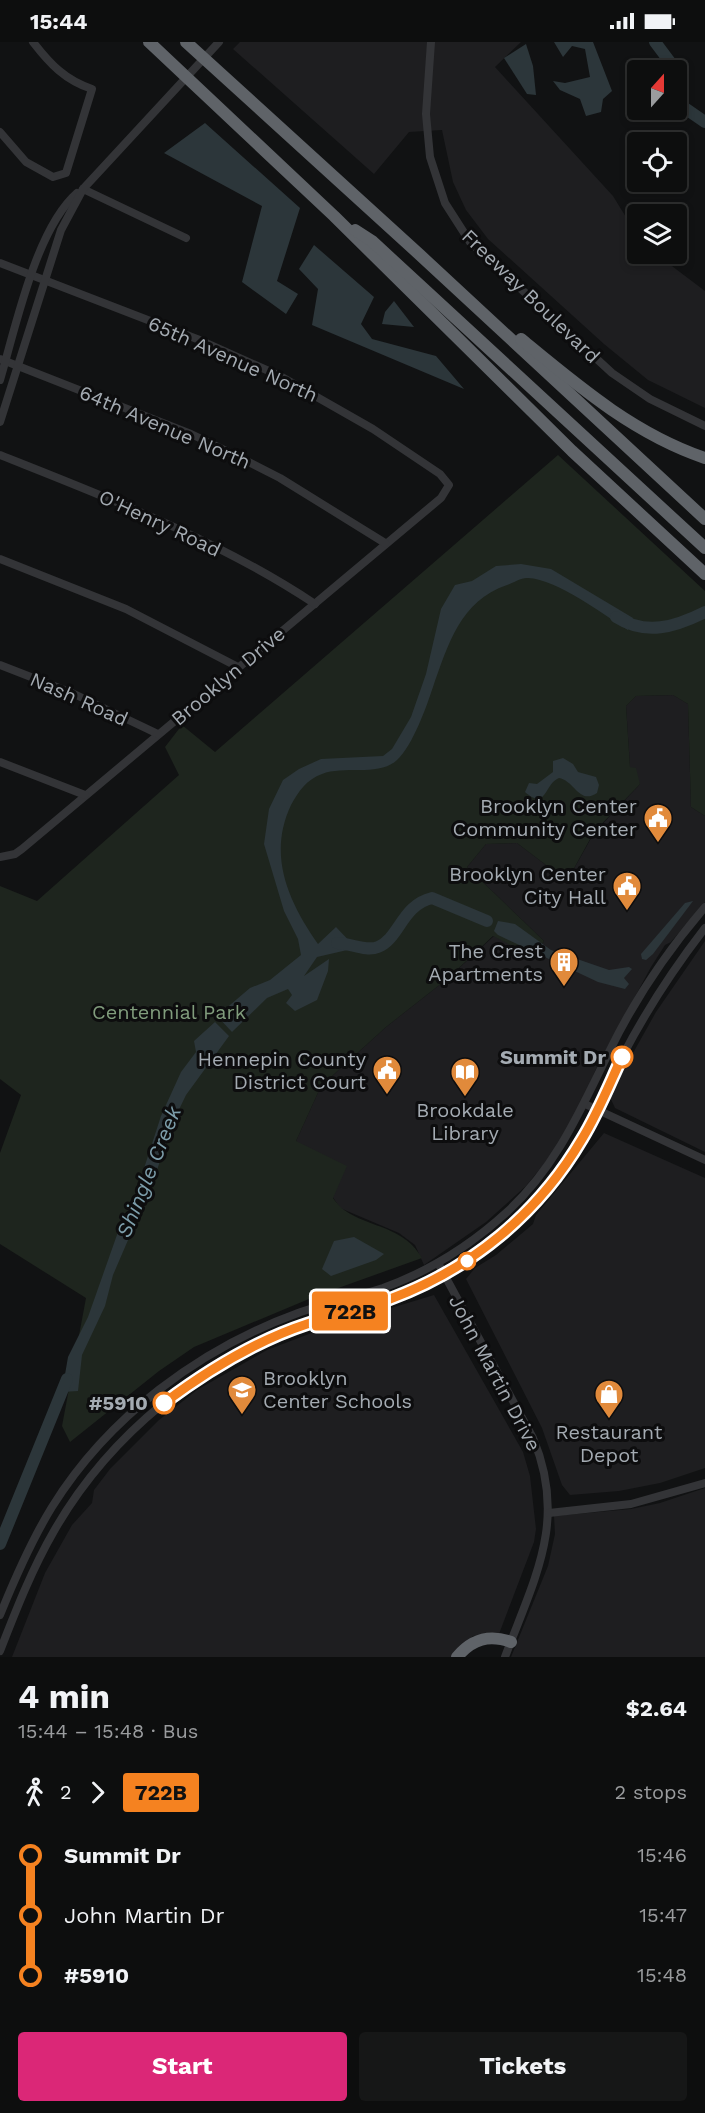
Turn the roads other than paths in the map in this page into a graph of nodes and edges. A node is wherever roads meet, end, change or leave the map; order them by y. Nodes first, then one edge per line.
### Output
1 (33, 42) edge
2 (148, 42) edge
3 (186, 42) edge
4 (219, 42) edge
5 (431, 42) edge
6 (0, 132) edge
7 (83, 189) junction
8 (334, 216) junction
9 (186, 238) dead end
10 (420, 255) junction
11 (0, 262) edge
12 (32, 275) junction
13 (44, 279) junction
14 (3, 360) edge
15 (17, 366) junction
16 (0, 380) edge
17 (0, 422) edge
18 (705, 426) edge
19 (0, 455) edge
20 (705, 458) edge
21 (450, 485) joint
22 (705, 519) edge
23 (385, 543) junction
24 (705, 548) edge
25 (0, 559) edge
26 (705, 574) edge
27 (315, 604) junction
28 (0, 665) edge
29 (238, 667) junction
30 (158, 734) junction
31 (0, 762) edge
32 (85, 795) junction
33 (0, 857) edge
34 (705, 907) edge
35 (705, 928) edge
36 (585, 1104) junction
37 (598, 1109) junction
38 (705, 1160) edge
39 (438, 1263) junction
40 (442, 1275) junction
41 (705, 1483) edge
42 (549, 1513) junction
43 (0, 1615) edge
44 (511, 1642) junction
45 (0, 1651) edge
46 (457, 1657) edge
47 (505, 1657) edge

1 - 6 street
2 - 8 highway
3 - 10 highway
4 - 7 street
5 - 18 street, Freeway Boulevard
7 - 9 street
7 - 12 street
7 - 13 street
8 - 24 highway
8 - 26 highway
10 - 20 highway
10 - 22 highway
11 - 12 street, 65th Avenue North
12 - 13 street, 65th Avenue North
12 - 14 street
13 - 15 street
13 - 21 street, 65th Avenue North
14 - 15 street, 64th Avenue North
14 - 16 street
15 - 17 street
15 - 23 street, 64th Avenue North
19 - 27 street, O'Henry Road
21 - 23 street, Brooklyn Drive
23 - 27 street, Brooklyn Drive
25 - 29 street
27 - 29 street, Brooklyn Drive
28 - 30 street, Nash Road
29 - 30 street, Brooklyn Drive
30 - 32 street, Brooklyn Drive
31 - 32 street
32 - 33 street, Brooklyn Drive
34 - 36 street
35 - 37 street
36 - 37 street
36 - 39 street
37 - 38 street
37 - 40 street
39 - 40 street, John Martin Drive
39 - 43 street
40 - 42 street, John Martin Drive
40 - 45 street
41 - 42 street
42 - 44 street, John Martin Drive
44 - 46 highway
44 - 47 street, John Martin Drive

